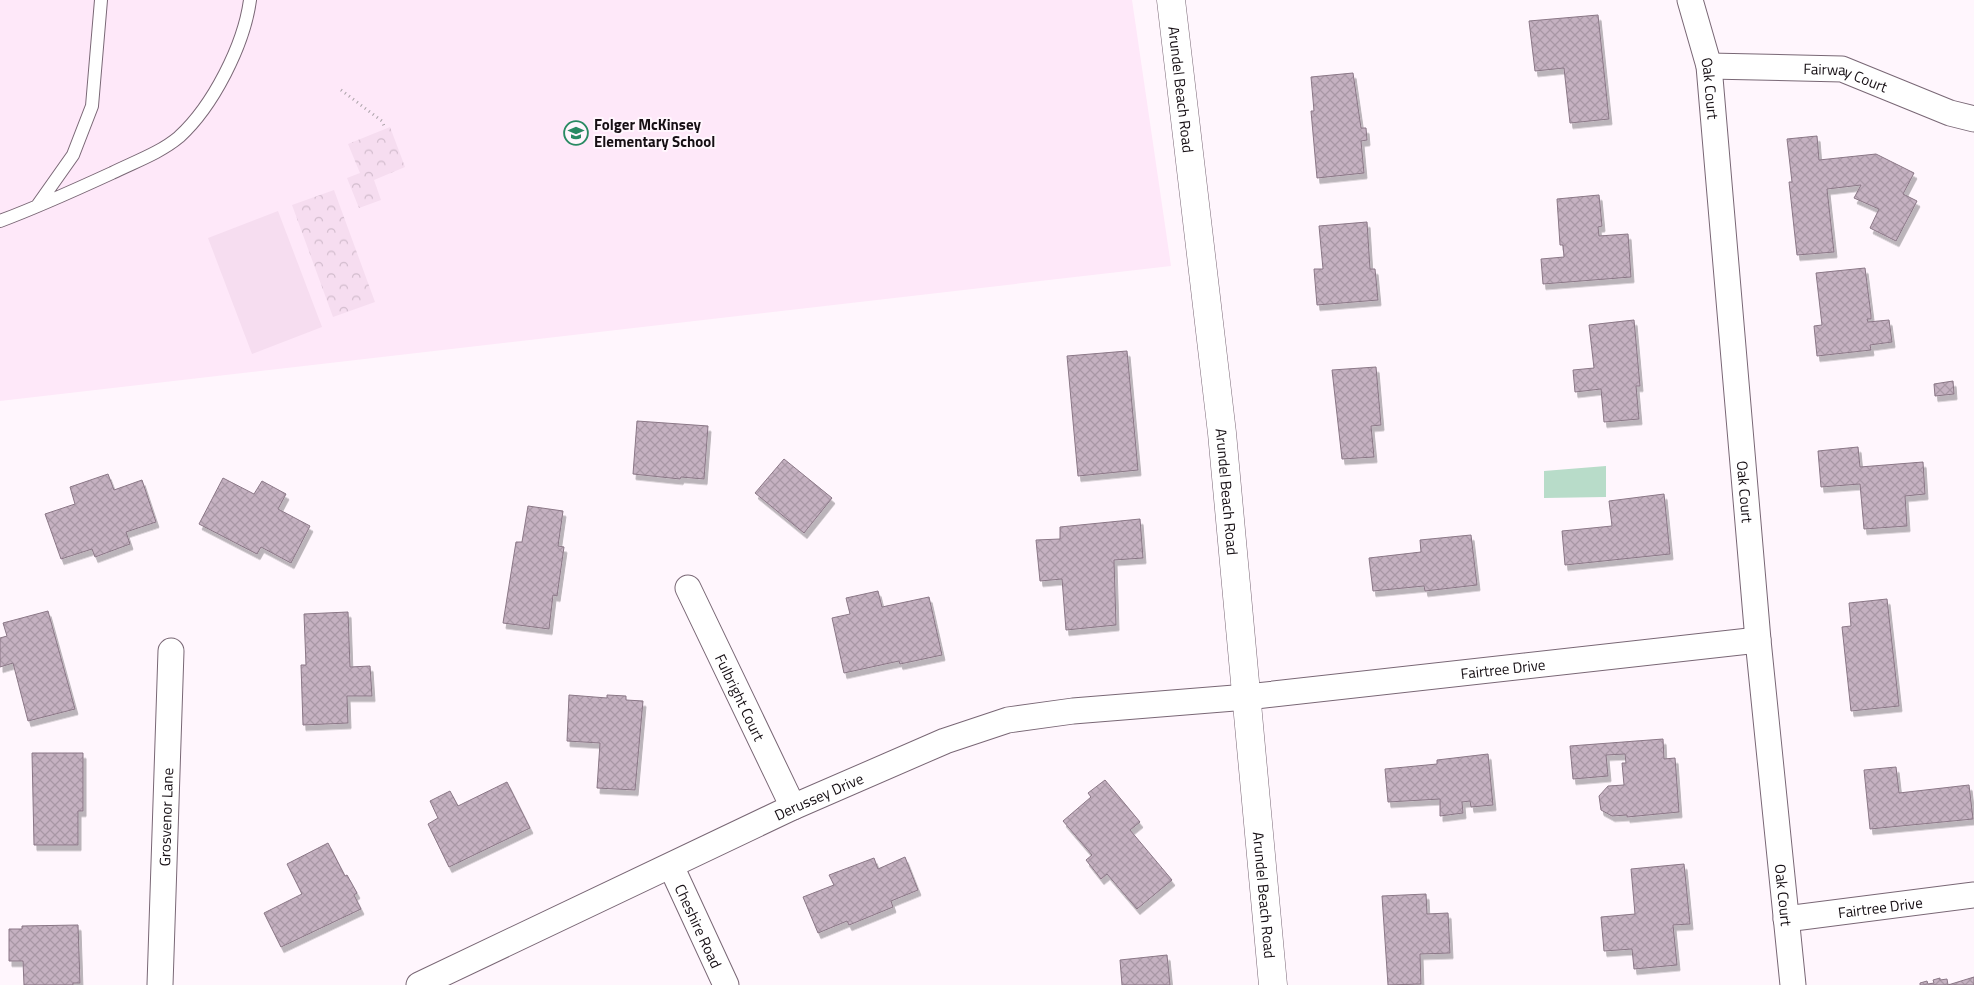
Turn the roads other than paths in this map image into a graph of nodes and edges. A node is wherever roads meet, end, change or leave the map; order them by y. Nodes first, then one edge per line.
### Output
1 (101, 0) edge
2 (250, 0) edge
3 (1171, 0) edge
4 (1690, 0) edge
5 (1709, 66) junction
6 (1974, 119) edge
7 (35, 208) junction
8 (0, 221) edge
9 (688, 588) dead end
10 (1758, 640) junction
11 (171, 651) dead end
12 (1247, 697) junction
13 (794, 807) junction
14 (671, 866) junction
15 (1974, 895) edge
16 (1786, 919) junction
17 (160, 985) edge
18 (418, 985) edge
19 (726, 985) edge
20 (1273, 985) edge
21 (1793, 985) edge

1 - 7 lane
2 - 7 lane
3 - 12 street, Arundel Beach Road
4 - 5 street, Oak Court
5 - 6 street, Fairway Court
5 - 10 street, Oak Court
7 - 8 lane
9 - 13 street, Fulbright Court
10 - 12 street, Fairtree Drive
10 - 16 street, Oak Court
11 - 17 street, Grosvenor Lane
12 - 13 street, Derussey Drive
12 - 20 street, Arundel Beach Road
13 - 14 street, Derussey Drive
14 - 18 street, Derussey Drive
14 - 19 street, Cheshire Road
15 - 16 street, Fairtree Drive
16 - 21 street, Oak Court

